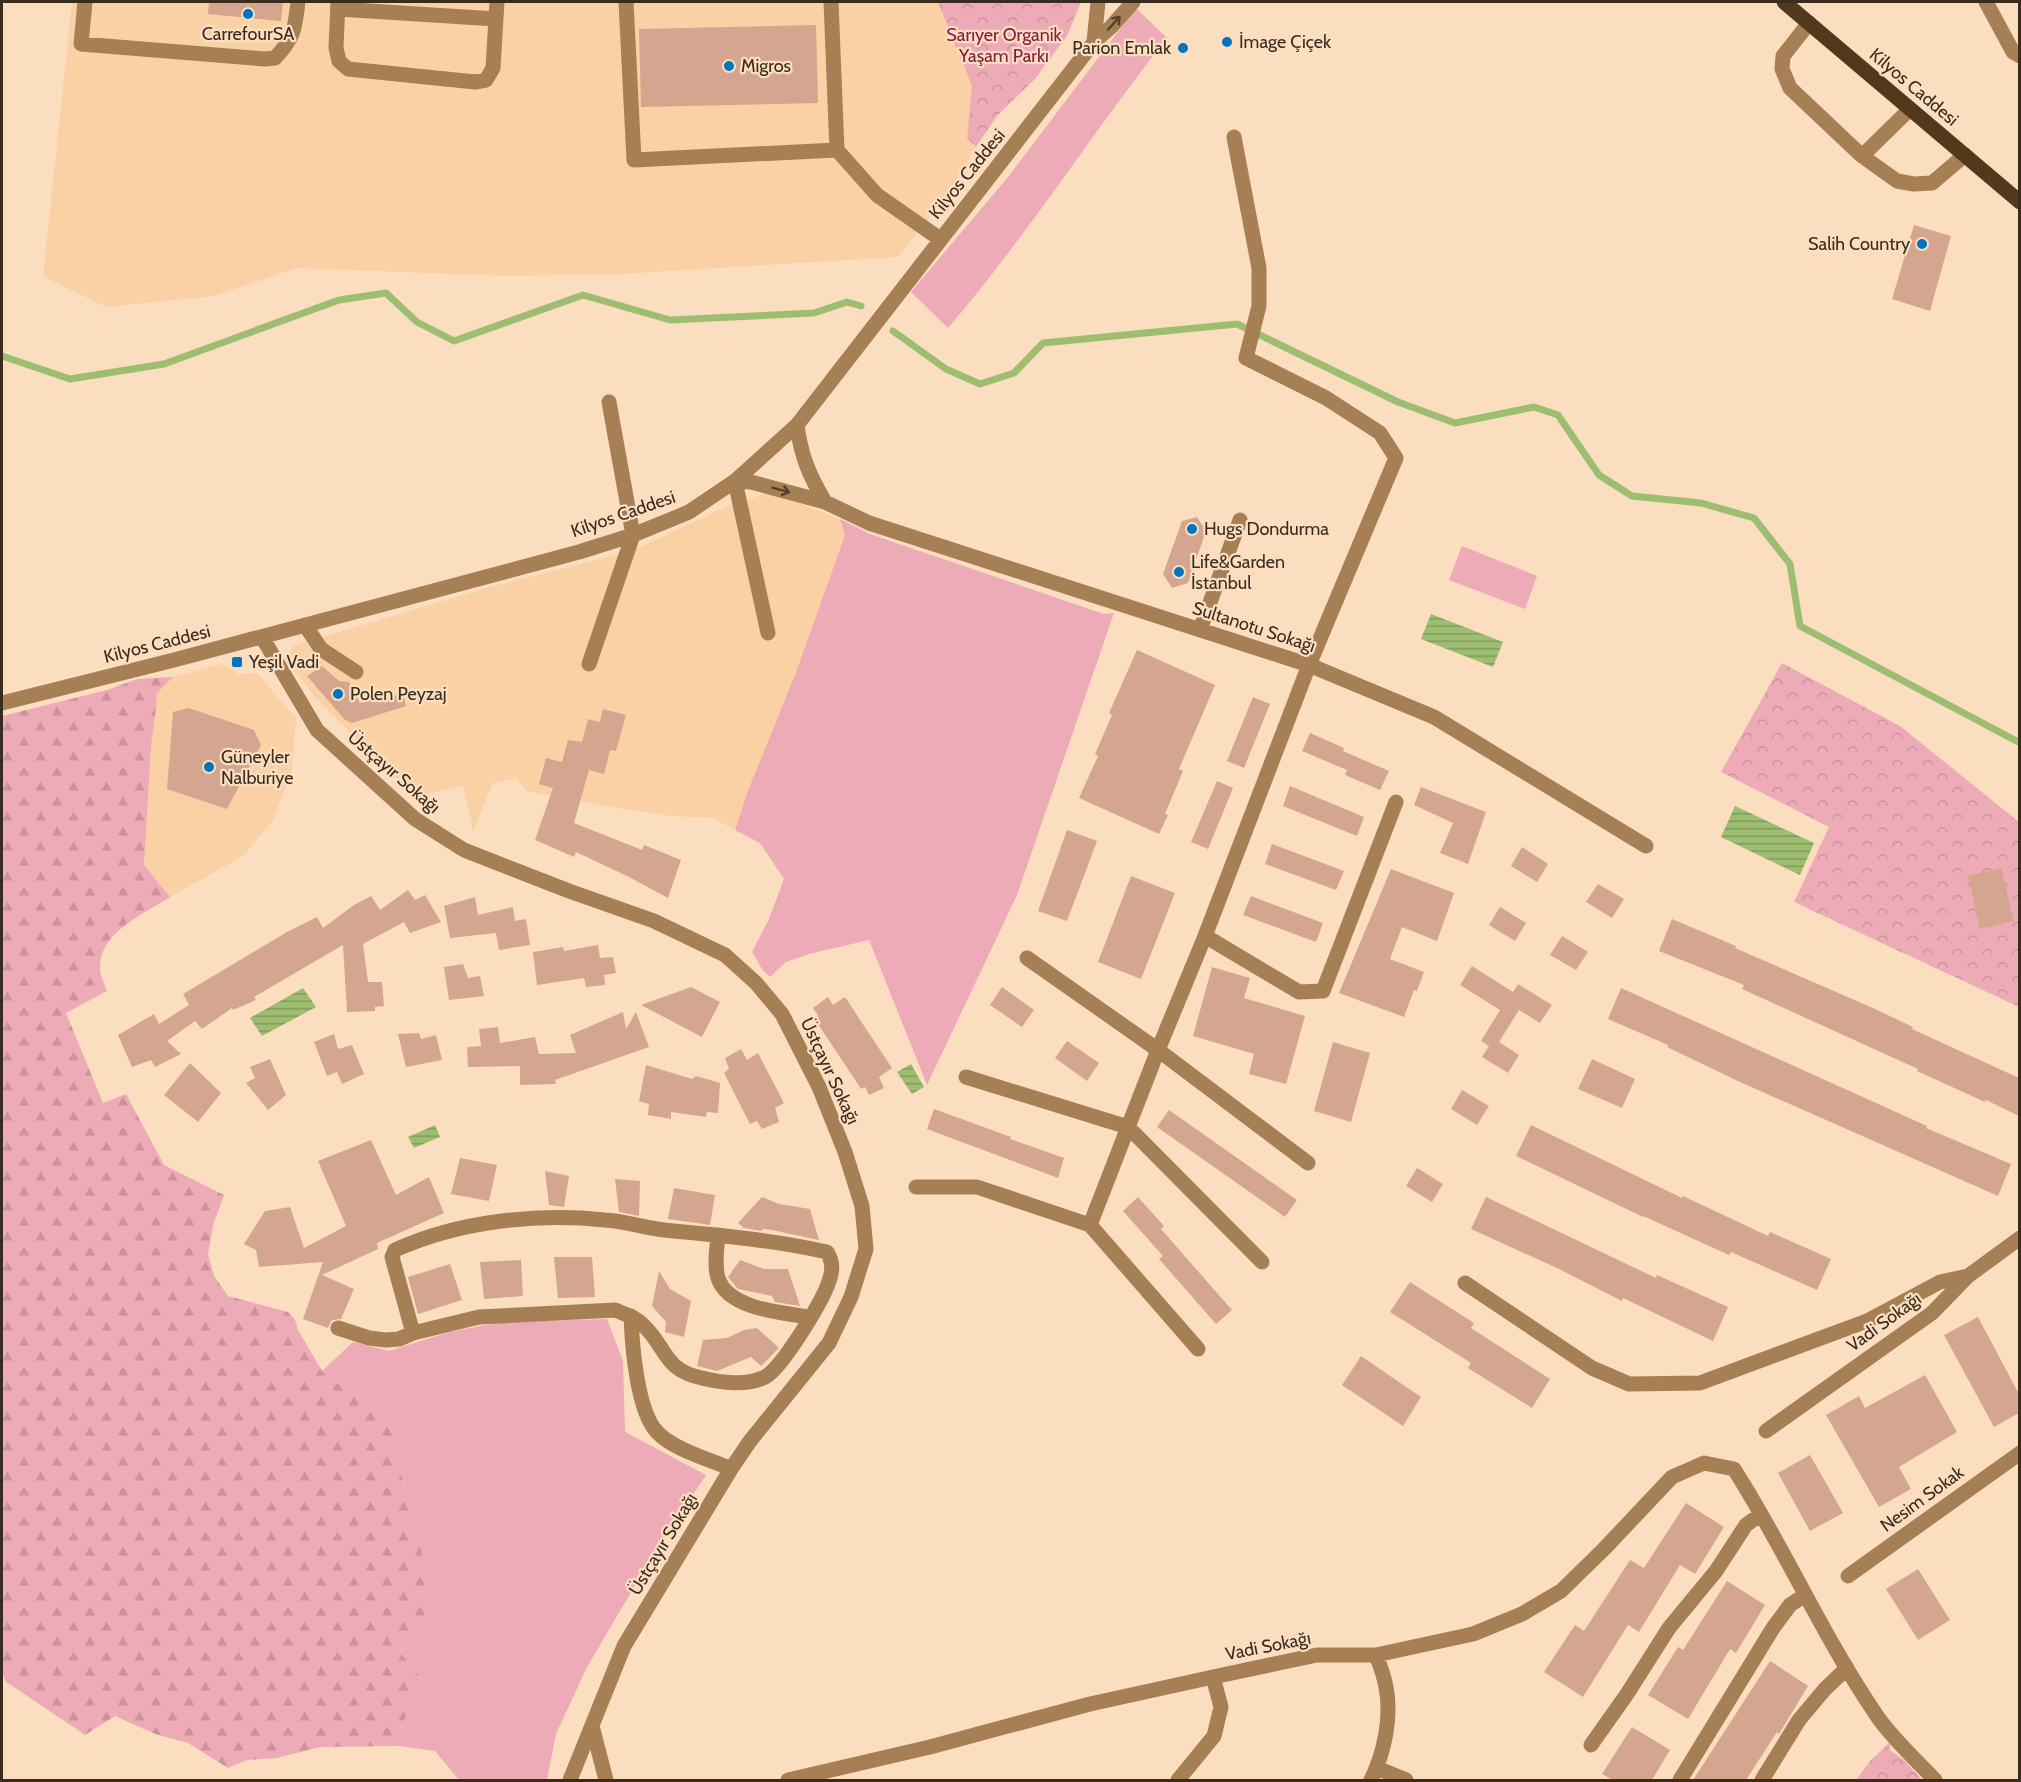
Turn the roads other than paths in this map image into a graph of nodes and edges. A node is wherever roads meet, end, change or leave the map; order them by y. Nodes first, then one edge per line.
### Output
1 (85, 2) edge
2 (298, 2) edge
3 (497, 2) edge
4 (626, 2) edge
5 (831, 2) edge
6 (1098, 2) edge
7 (1133, 2) edge
8 (1784, 2) edge
9 (1986, 2) edge
10 (338, 5) edge
11 (496, 19) junction
12 (1809, 23) junction
13 (1094, 42) junction
14 (2019, 56) edge
15 (1910, 109) junction
16 (1234, 137) dead end
17 (837, 150) junction
18 (1965, 155) junction
19 (1862, 156) junction
20 (2019, 202) edge
21 (940, 239) junction
22 (609, 402) dead end
23 (797, 425) junction
24 (735, 481) junction
25 (825, 502) junction
26 (1240, 520) dead end
27 (633, 535) junction
28 (305, 625) junction
29 (1200, 630) junction
30 (768, 633) dead end
31 (262, 636) junction
32 (589, 664) dead end
33 (1309, 665) junction
34 (356, 672) dead end
35 (2, 703) edge
36 (1396, 802) dead end
37 (1646, 846) dead end
38 (1205, 936) junction
39 (1027, 958) dead end
40 (1158, 1050) junction
41 (966, 1077) dead end
42 (1128, 1127) junction
43 (1308, 1163) dead end
44 (916, 1187) dead end
45 (1090, 1225) junction
46 (718, 1235) junction
47 (2019, 1238) edge
48 (1262, 1262) dead end
49 (1968, 1276) junction
50 (1465, 1284) dead end
51 (631, 1316) junction
52 (810, 1317) junction
53 (338, 1328) dead end
54 (413, 1333) junction
55 (1198, 1349) dead end
56 (1766, 1431) dead end
57 (2019, 1453) edge
58 (731, 1469) junction
59 (1761, 1514) junction
60 (1848, 1576) dead end
61 (1805, 1595) junction
62 (1376, 1655) junction
63 (1847, 1668) junction
64 (1213, 1677) junction
65 (592, 1726) junction
66 (1591, 1745) dead end
67 (1374, 1774) edge
68 (570, 1780) edge
69 (606, 1780) edge
70 (788, 1780) edge
71 (1179, 1780) edge
72 (1406, 1780) edge
73 (1680, 1780) edge
74 (1762, 1780) edge
75 (1935, 1780) edge

1 - 2 street
3 - 11 street
4 - 17 street
5 - 17 street
6 - 13 street
13 -> 7 street, Kilyos Caddesi
8 - 12 main road, Kilyos Caddesi
9 - 14 street
10 - 11 street
10 - 11 street
12 - 15 main road, Kilyos Caddesi
12 - 19 street
13 - 21 street, Kilyos Caddesi
15 - 18 main road, Kilyos Caddesi
15 - 19 street
16 - 33 street
17 - 21 street
18 - 19 street
18 - 20 main road, Kilyos Caddesi
21 - 23 street, Kilyos Caddesi
22 - 27 street
23 - 24 street, Kilyos Caddesi
23 - 25 street
24 -> 25 street, Sultanotu Sokağı
24 - 27 street, Kilyos Caddesi
24 - 30 street
25 - 29 street, Sultanotu Sokağı
26 - 29 street
27 - 28 street, Kilyos Caddesi
27 - 32 street
28 - 31 street, Kilyos Caddesi
28 - 34 street
29 - 33 street, Sultanotu Sokağı
31 - 35 street, Kilyos Caddesi
31 - 58 street, Üstçayır Sokağı
33 - 37 street, Sultanotu Sokağı
33 - 38 street
36 - 38 street
38 - 40 street
39 - 40 street
40 - 42 street
40 - 43 street
41 - 42 street
42 - 45 street
42 - 48 street
44 - 45 street
45 - 55 street
46 - 52 street
46 - 52 street
46 - 54 street
47 - 49 street, Vadi Sokağı
49 - 50 street
49 - 56 street, Vadi Sokağı
51 - 52 street
51 - 54 street
51 - 58 street
53 - 54 street
57 - 60 street, Nesim Sokak
58 - 65 street, Üstçayır Sokağı
59 - 61 street
59 - 62 street, Vadi Sokağı
59 - 66 street
61 - 63 street
61 - 73 street
62 - 64 street, Vadi Sokağı
62 - 67 street
63 - 74 street
63 - 75 street
64 - 70 street, Vadi Sokağı
64 - 71 street
65 - 68 street, Üstçayır Sokağı
65 - 69 street
67 - 72 street

